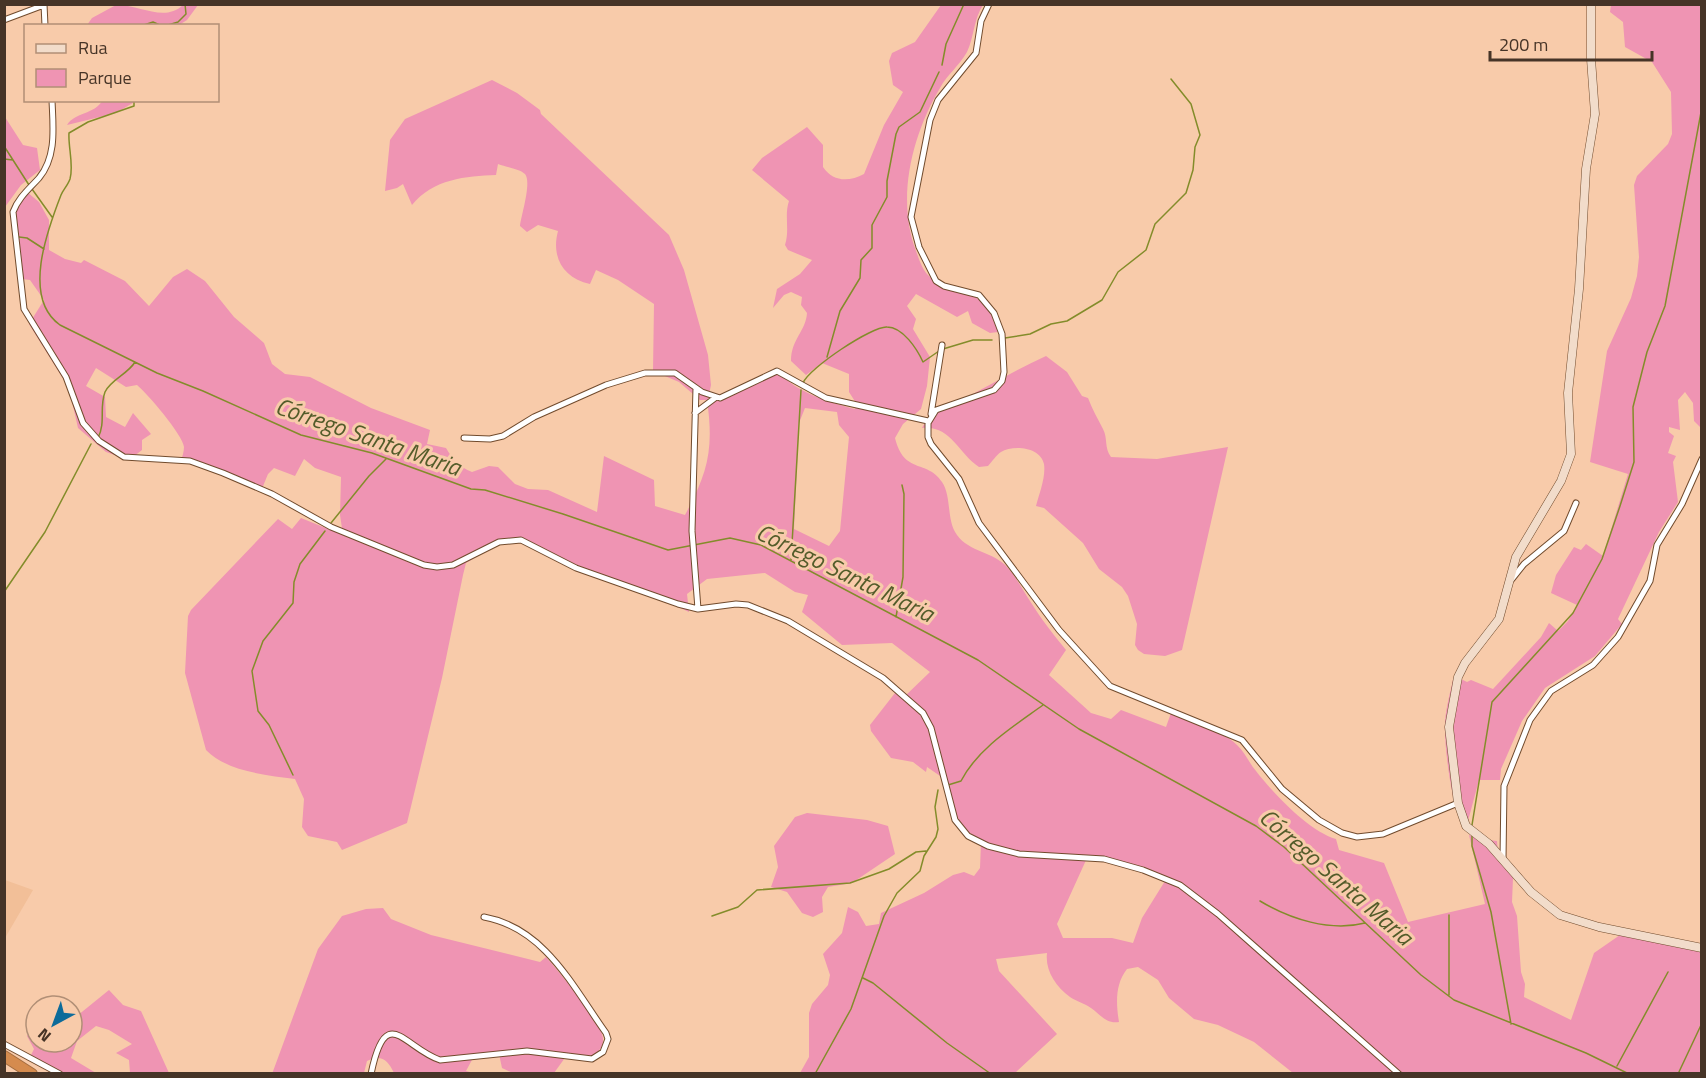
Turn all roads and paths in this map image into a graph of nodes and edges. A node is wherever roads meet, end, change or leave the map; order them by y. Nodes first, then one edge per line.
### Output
1 (989, 4) edge
2 (1591, 4) edge
3 (44, 5) edge
4 (4, 20) edge
5 (45, 24) edge
6 (52, 102) edge
7 (942, 345) dead end
8 (696, 388) junction
9 (715, 398) junction
10 (695, 413) junction
11 (929, 420) junction
12 (464, 438) dead end
13 (1701, 459) edge
14 (1576, 502) dead end
15 (1507, 586) junction
16 (698, 609) junction
17 (1458, 803) junction
18 (1503, 859) junction
19 (484, 917) dead end
20 (1701, 948) edge
21 (4, 1044) edge
22 (4, 1056) edge
23 (32, 1074) edge
24 (60, 1074) edge
25 (371, 1074) edge
26 (1399, 1074) edge

1 - 11 street
2 - 15 street
3 - 4 street
3 - 5 street
6 - 16 street
7 - 11 street
8 - 9 street
8 - 10 street
8 - 12 street
9 - 10 street
9 - 11 street
10 - 16 street
11 - 17 street
13 - 18 street
14 - 15 street
15 - 17 street
16 - 26 street
17 - 18 street
18 - 20 street
19 - 25 street
21 - 24 street
22 - 23 highway

